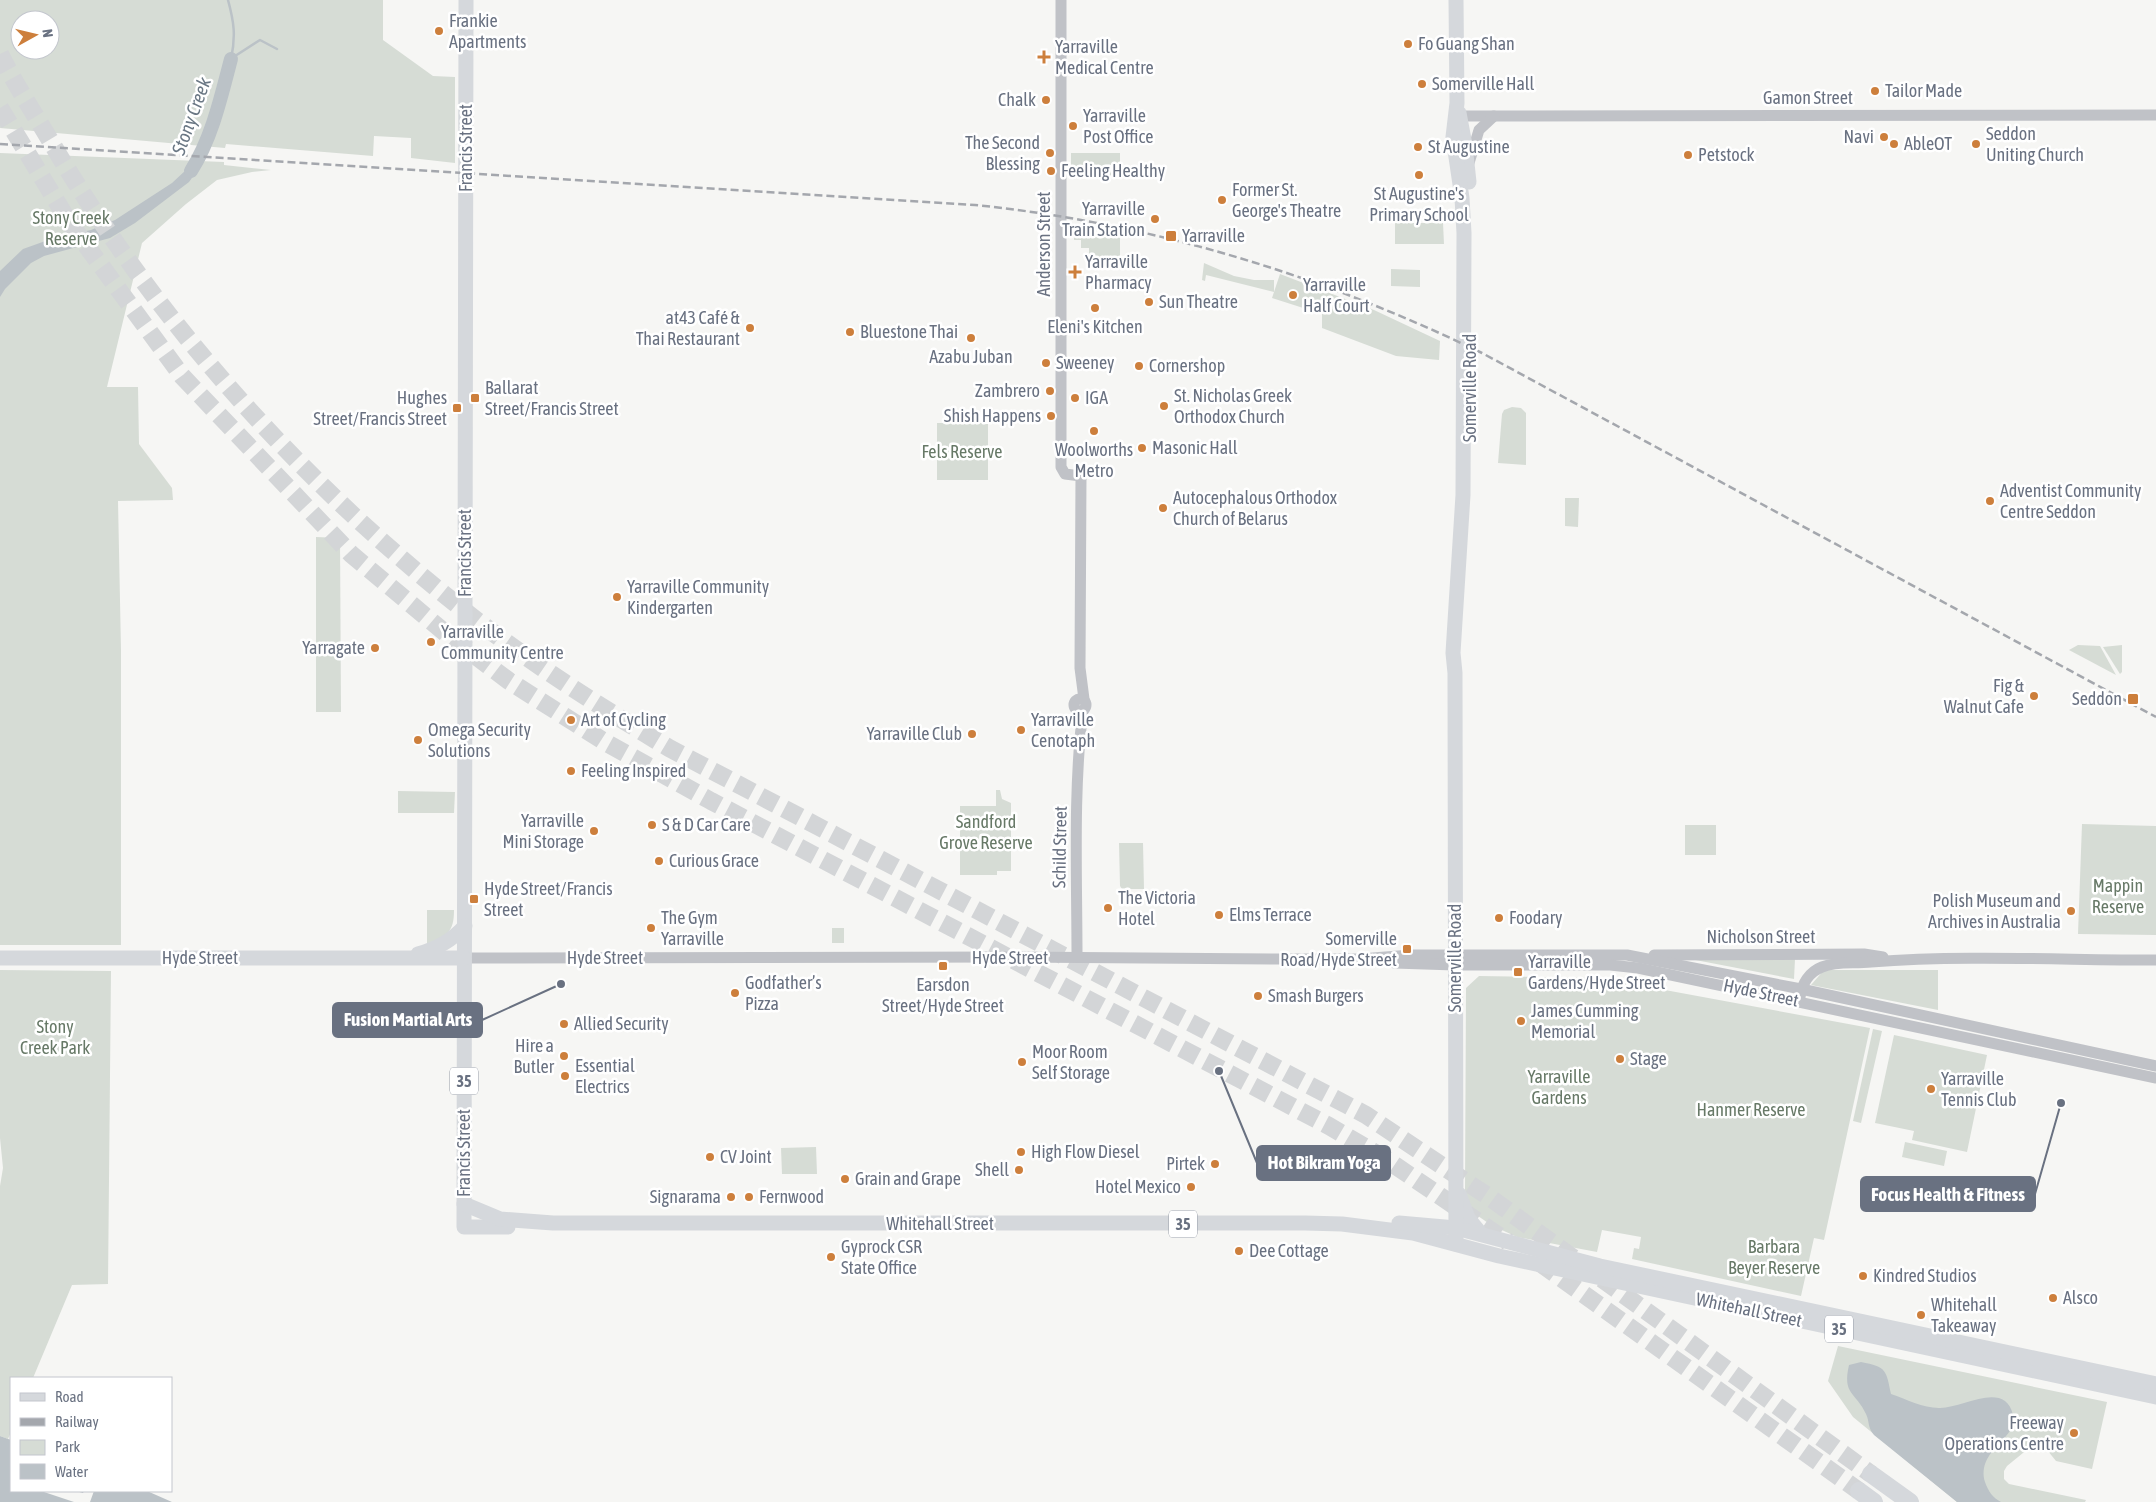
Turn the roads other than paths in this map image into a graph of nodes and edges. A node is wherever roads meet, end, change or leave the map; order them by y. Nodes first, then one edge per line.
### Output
1 (466, 0) edge
2 (1456, 0) edge
3 (1062, 3) edge
4 (1457, 112) junction
5 (2156, 115) edge
6 (1494, 116) junction
7 (1468, 170) junction
8 (1467, 324) junction
9 (1075, 476) joint
10 (465, 926) junction
11 (1627, 955) junction
12 (1077, 957) junction
13 (0, 958) edge
14 (405, 958) junction
15 (464, 958) junction
16 (1455, 960) junction
17 (1893, 960) junction
18 (2156, 960) edge
19 (1803, 961) dead end
20 (1854, 963) junction
21 (1801, 989) junction
22 (1799, 1001) junction
23 (1947, 1027) junction
24 (2156, 1066) edge
25 (2156, 1078) edge
26 (1455, 1176) junction
27 (464, 1204) junction
28 (537, 1223) junction
29 (1342, 1224) junction
30 (464, 1227) joint
31 (1456, 1228) junction
32 (1481, 1234) junction
33 (1456, 1244) junction
34 (1811, 1317) junction
35 (2125, 1384) junction
36 (2156, 1384) edge
37 (2156, 1397) edge
38 (1871, 1474) tunnel mouth
39 (1859, 1491) tunnel mouth
40 (1874, 1502) edge
41 (1910, 1502) edge

1 - 10 main road, Francis Street
2 - 4 main road, Somerville Road
3 - 9 street, Anderson Street
4 - 6 street, Gamon Street
4 - 7 main road, Somerville Road
4 - 8 main road, Somerville Road
5 - 6 street, Gamon Street
6 - 7 street
7 - 8 main road, Somerville Road
8 - 16 main road, Somerville Road
9 - 12 street, Schild Street
10 - 14 main road
10 - 15 main road, Francis Street
11 - 16 street, Hyde Street
11 - 17 street, Nicholson Street
11 - 21 street, Hyde Street
12 - 15 street, Hyde Street
12 - 16 street, Hyde Street
13 - 14 main road, Hyde Street
14 - 15 main road, Hyde Street
15 - 27 main road, Francis Street / 35
16 - 22 street, Hyde Street
16 - 26 main road, Somerville Road
17 - 18 street, Nicholson Street
17 - 20 street, Nicholson Street
19 - 20 street
20 - 21 street, Nicholson Street
21 - 22 street
21 - 23 street, Hyde Street
22 - 23 street, Hyde Street
23 - 24 street, Hyde Street
23 - 25 street, Hyde Street
26 - 31 main road, Somerville Road
26 - 32 main road
27 - 28 main road, Whitehall Street / 35
27 - 30 main road, Francis Street / 35
28 - 29 main road, Whitehall Street / 35
28 - 30 main road, Whitehall Street / 35
29 - 31 main road, Whitehall Street / 35
29 - 33 main road, Whitehall Street / 35
31 - 32 main road, Whitehall Street / 35
31 - 33 main road, Somerville Road
32 - 34 main road, Whitehall Street / 35
33 - 34 main road, Whitehall Street / 35
34 - 35 main road, Whitehall Street / 35
35 - 36 main road, Whitehall Street / 35
35 - 37 main road, Whitehall Street / 35
38 - 41 highway
39 - 40 highway

